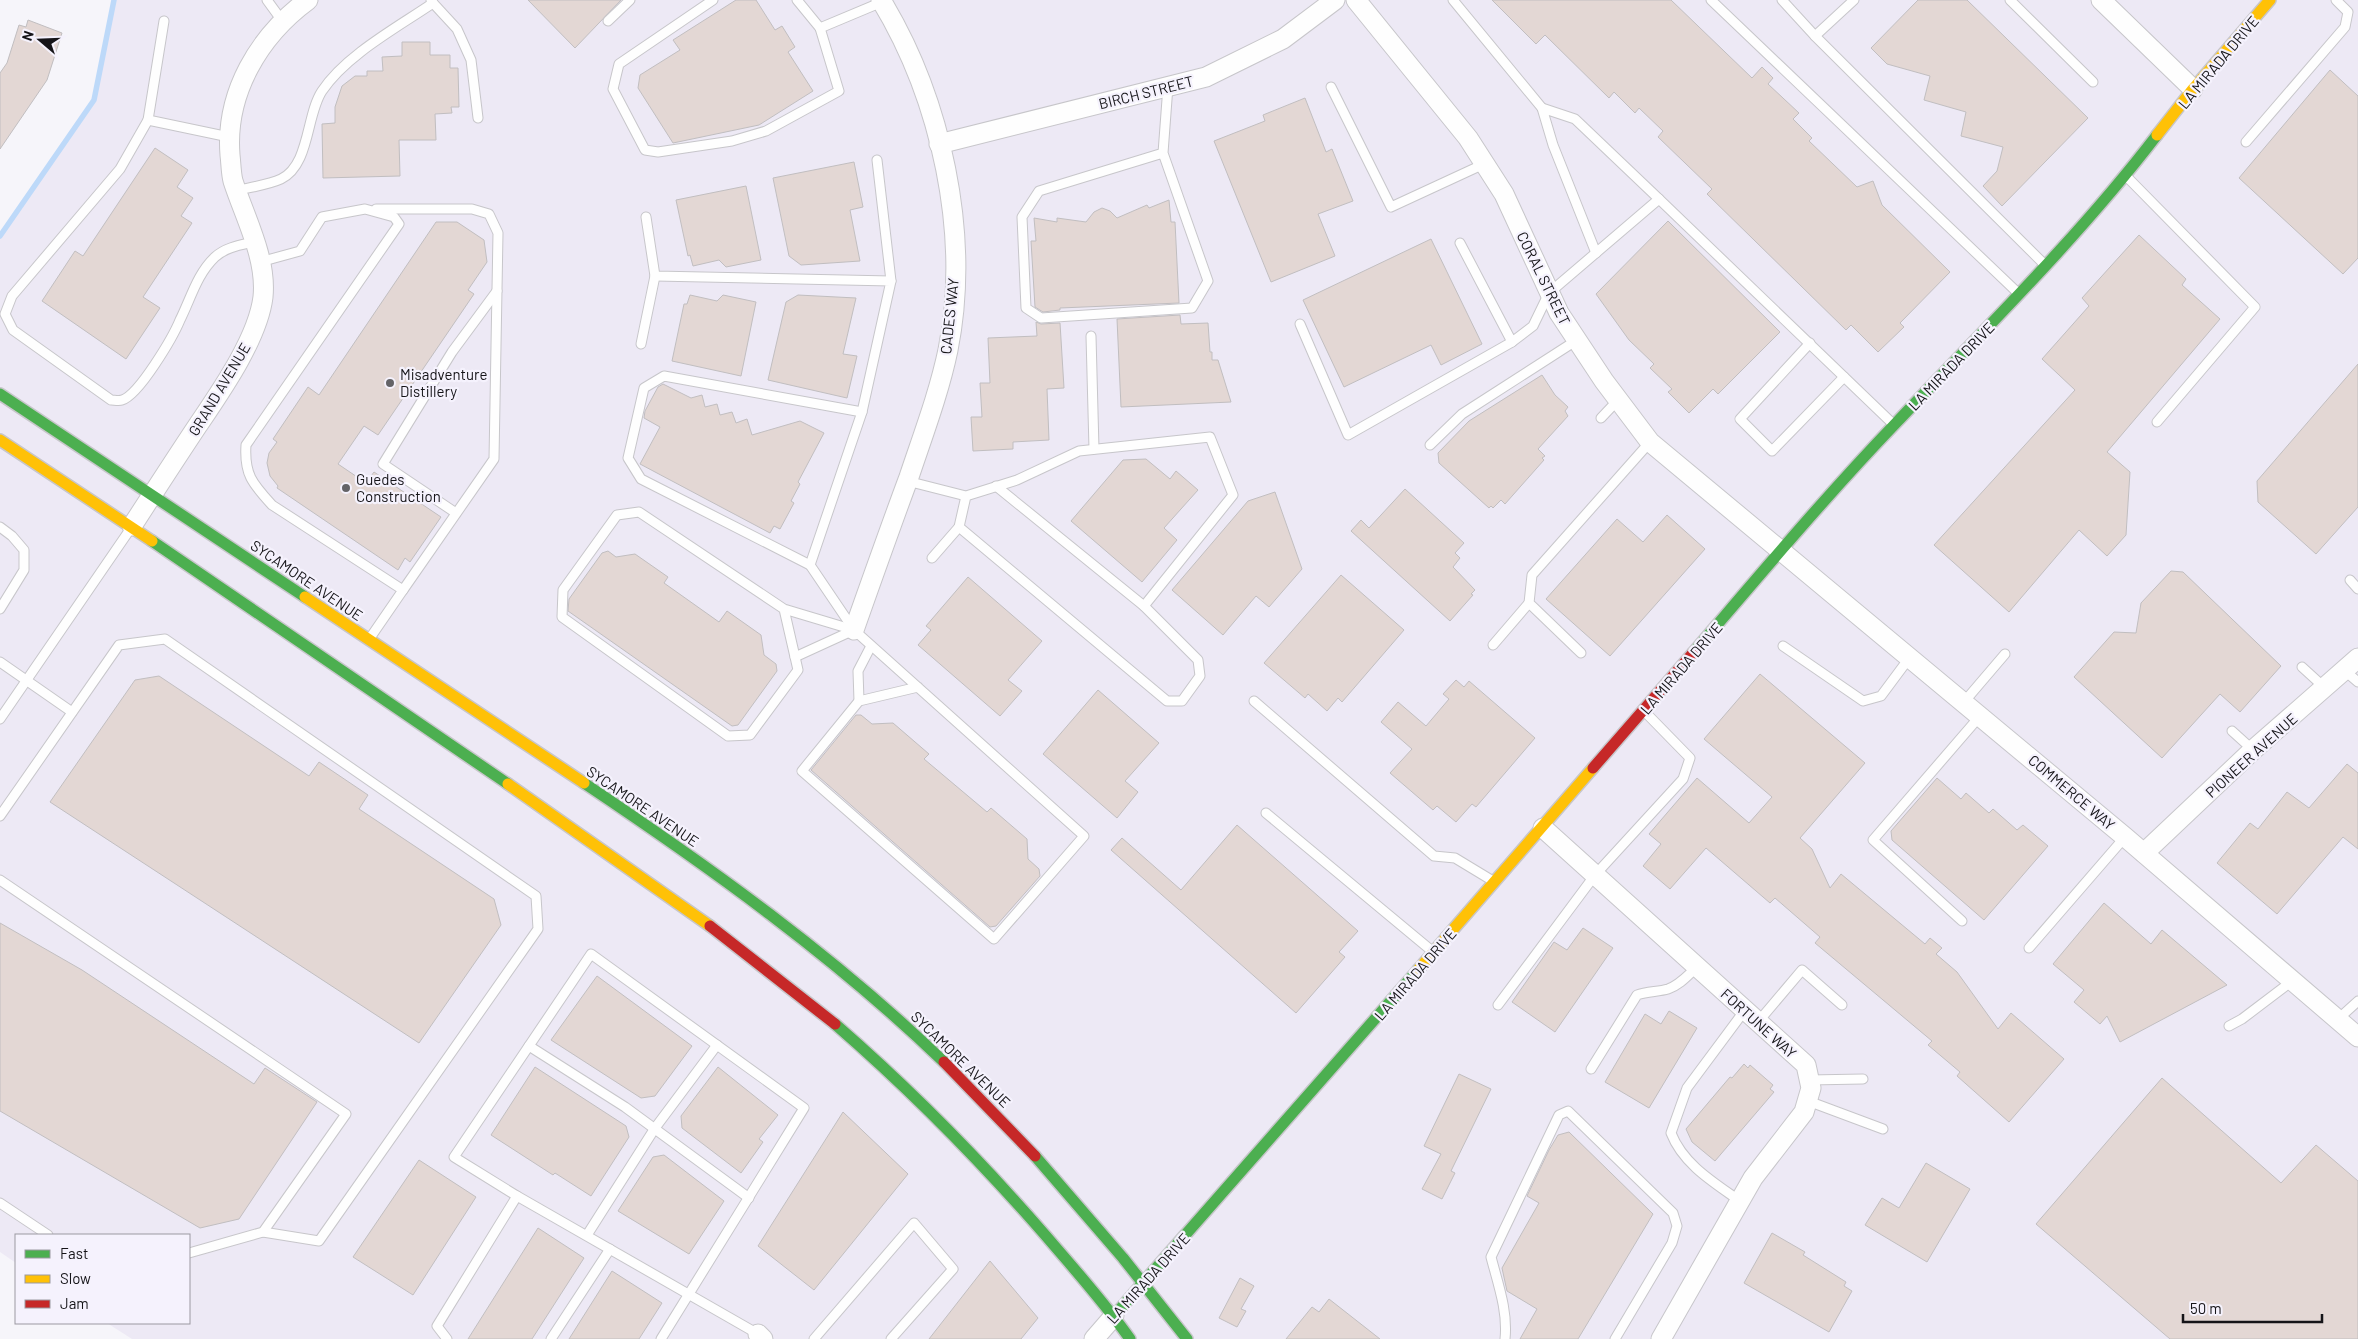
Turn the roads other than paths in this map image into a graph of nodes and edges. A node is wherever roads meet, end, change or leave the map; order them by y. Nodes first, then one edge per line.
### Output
1 (267, 0) edge
2 (308, 0) edge
3 (630, 0) edge
4 (713, 0) edge
5 (797, 0) edge
6 (1335, 0) edge
7 (1356, 0) edge
8 (1453, 0) edge
9 (1712, 0) edge
10 (1782, 0) edge
11 (1854, 0) edge
12 (2010, 0) edge
13 (2101, 0) edge
14 (2270, 0) edge
15 (2336, 0) edge
16 (882, 1) edge
17 (432, 2) edge
18 (164, 21) dead end
19 (608, 21) dead end
20 (283, 22) junction
21 (820, 28) junction
22 (1815, 36) junction
23 (2093, 82) dead end
24 (1168, 86) junction
25 (1330, 87) dead end
26 (2193, 89) junction
27 (1542, 108) junction
28 (478, 118) dead end
29 (148, 120) junction
30 (229, 137) junction
31 (2246, 142) dead end
32 (939, 144) junction
33 (1163, 152) junction
34 (877, 160) dead end
35 (1484, 164) junction
36 (2126, 176) junction
37 (236, 190) junction
38 (1660, 199) junction
39 (365, 209) junction
40 (646, 217) dead end
41 (254, 242) junction
42 (1460, 243) dead end
43 (1596, 253) junction
44 (260, 262) junction
45 (2046, 266) junction
46 (655, 276) junction
47 (891, 281) junction
48 (497, 291) junction
49 (1550, 293) junction
50 (2020, 294) junction
51 (1300, 324) dead end
52 (1090, 336) dead end
53 (1577, 340) junction
54 (1512, 342) junction
55 (641, 344) dead end
56 (1810, 344) junction
57 (1844, 377) junction
58 (0, 394) edge
59 (1618, 400) junction
60 (862, 412) junction
61 (1601, 418) dead end
62 (2157, 422) dead end
63 (1894, 425) junction
64 (0, 440) edge
65 (1650, 442) junction
66 (1430, 445) dead end
67 (1094, 449) junction
68 (907, 481) junction
69 (996, 486) junction
70 (152, 494) junction
71 (966, 496) junction
72 (456, 513) junction
73 (132, 526) junction
74 (959, 527) junction
75 (0, 528) edge
76 (1782, 550) junction
77 (932, 558) dead end
78 (810, 565) junction
79 (2350, 580) dead end
80 (2358, 589) edge
81 (403, 590) junction
82 (1529, 603) junction
83 (1144, 606) junction
84 (0, 609) edge
85 (784, 609) junction
86 (854, 630) junction
87 (369, 640) junction
88 (1493, 645) dead end
89 (871, 646) junction
90 (1783, 646) dead end
91 (1581, 653) dead end
92 (2005, 654) dead end
93 (795, 657) junction
94 (1910, 657) junction
95 (0, 662) edge
96 (2302, 667) dead end
97 (2353, 670) edge
98 (26, 681) junction
99 (918, 688) junction
100 (2325, 688) junction
101 (859, 701) junction
102 (1254, 701) dead end
103 (1964, 702) junction
104 (1644, 711) junction
105 (72, 712) junction
106 (1980, 716) junction
107 (0, 719) edge
108 (2232, 731) dead end
109 (2253, 750) junction
110 (1266, 813) dead end
111 (0, 816) edge
112 (1543, 828) junction
113 (2125, 837) junction
114 (2144, 852) junction
115 (1595, 875) junction
116 (0, 880) edge
117 (1496, 882) junction
118 (1962, 921) dead end
119 (2029, 948) dead end
120 (1434, 952) junction
121 (1697, 967) junction
122 (2292, 981) junction
123 (2358, 1001) edge
124 (1842, 1005) dead end
125 (1498, 1006) dead end
126 (1751, 1016) junction
127 (2337, 1020) junction
128 (2229, 1026) dead end
129 (2358, 1038) edge
130 (717, 1045) junction
131 (529, 1046) junction
132 (1591, 1069) dead end
133 (1862, 1079) dead end
134 (1810, 1080) junction
135 (1808, 1101) junction
136 (655, 1128) junction
137 (1883, 1129) dead end
138 (517, 1196) junction
139 (749, 1198) junction
140 (1740, 1201) junction
141 (0, 1203) edge
142 (263, 1232) junction
143 (46, 1234) edge
144 (587, 1236) junction
145 (610, 1249) junction
146 (190, 1253) edge
147 (1144, 1282) junction
148 (690, 1294) junction
149 (1114, 1316) junction
150 (758, 1337) edge
151 (447, 1339) edge
152 (551, 1339) edge
153 (661, 1339) edge
154 (814, 1339) edge
155 (891, 1339) edge
156 (1094, 1339) edge
157 (1130, 1339) edge
158 (1187, 1339) edge
159 (1505, 1339) edge
160 (1615, 1339) edge
161 (1661, 1339) edge

1 - 20 lane
2 - 20 street, GRAND AVENUE
3 - 19 lane
4 - 21 lane
5 - 21 lane
6 - 24 street, BIRCH STREET
7 - 35 street, CORAL STREET
8 - 27 lane
9 - 50 lane
10 - 22 lane
11 - 22 lane
12 - 23 lane
13 - 26 street
14 - 26 main road, LA MIRADA DRIVE
15 - 31 lane
16 - 21 lane
16 - 32 street, CADES WAY
17 - 28 lane
17 - 37 lane
18 - 29 lane
20 - 30 street, GRAND AVENUE
22 - 45 lane
24 - 32 street, BIRCH STREET
24 - 33 lane
25 - 35 lane
26 - 36 main road, LA MIRADA DRIVE
27 - 38 lane
27 - 43 lane
29 - 30 lane
29 - 41 lane
30 - 37 street, GRAND AVENUE
32 - 68 street, CADES WAY
33 - 33 lane
34 - 47 lane
35 - 49 street, CORAL STREET
36 - 45 main road, LA MIRADA DRIVE
36 - 62 lane
37 - 41 street, GRAND AVENUE
38 - 43 lane
38 - 56 lane
39 - 44 lane
39 - 48 lane
39 - 81 lane
40 - 46 lane
41 - 44 street, GRAND AVENUE
42 - 54 lane
43 - 49 lane
44 - 70 street, GRAND AVENUE
45 - 50 main road, LA MIRADA DRIVE
46 - 47 lane
46 - 55 lane
47 - 60 lane
48 - 72 lane
48 - 72 lane
49 - 53 street, CORAL STREET
49 - 54 lane
50 - 63 main road, LA MIRADA DRIVE
51 - 54 lane
52 - 67 lane
53 - 59 street, CORAL STREET
53 - 66 lane
56 - 57 lane
56 - 57 lane
57 - 63 lane
58 - 70 main road, SYCAMORE AVENUE
59 - 61 lane
59 - 65 street, CORAL STREET
60 - 78 lane
60 - 78 lane
63 - 76 main road, LA MIRADA DRIVE
64 - 73 main road
65 - 76 street, CORAL STREET
65 - 82 lane
67 - 69 lane
67 - 83 lane
68 - 71 lane
68 - 86 street, CADES WAY
69 - 71 lane
69 - 83 lane
70 - 73 street, GRAND AVENUE
70 - 87 main road, SYCAMORE AVENUE
71 - 74 lane
72 - 81 lane
73 - 98 lane
73 - 149 main road
74 - 77 lane
74 - 83 lane
75 - 84 lane
76 - 94 street, COMMERCE WAY
76 - 104 main road, LA MIRADA DRIVE
78 - 86 lane
79 - 80 lane
81 - 87 lane
82 - 88 lane
82 - 91 lane
85 - 86 lane
85 - 93 lane
85 - 93 lane
86 - 89 lane
86 - 93 lane
87 - 147 main road, SYCAMORE AVENUE
89 - 99 lane
89 - 101 lane
90 - 94 lane
92 - 103 lane
94 - 103 street, COMMERCE WAY
95 - 98 lane
96 - 100 lane
97 - 100 street, PIONEER AVENUE
98 - 105 lane
98 - 107 lane
99 - 101 lane
99 - 101 lane
100 - 109 street, PIONEER AVENUE
102 - 117 lane
103 - 106 street, COMMERCE WAY
104 - 112 main road, LA MIRADA DRIVE
104 - 115 lane
105 - 111 lane
105 - 142 lane
106 - 113 street, COMMERCE WAY
106 - 118 lane
108 - 109 lane
109 - 114 street, PIONEER AVENUE
110 - 120 lane
112 - 115 street, FORTUNE WAY
112 - 117 main road, LA MIRADA DRIVE
113 - 114 street, COMMERCE WAY
113 - 119 lane
114 - 122 street, COMMERCE WAY
115 - 121 street, FORTUNE WAY
115 - 125 lane
116 - 142 lane
117 - 120 main road, LA MIRADA DRIVE
120 - 147 main road, LA MIRADA DRIVE
121 - 126 street, FORTUNE WAY
121 - 132 lane
122 - 127 street, COMMERCE WAY
122 - 128 lane
123 - 127 lane
124 - 126 lane
126 - 134 street, FORTUNE WAY
126 - 140 lane
127 - 129 street, COMMERCE WAY
130 - 131 lane
130 - 136 lane
130 - 139 lane
131 - 136 lane
131 - 138 lane
133 - 134 lane
134 - 135 street
135 - 137 lane
135 - 140 street
136 - 139 lane
136 - 144 lane
138 - 144 lane
138 - 151 lane
139 - 148 lane
140 - 161 street
141 - 143 lane
142 - 146 lane
144 - 145 lane
145 - 148 lane
145 - 152 lane
147 - 149 main road, LA MIRADA DRIVE
147 - 158 main road, SYCAMORE AVENUE
148 - 150 lane
148 - 153 lane
149 - 156 street, LA MIRADA DRIVE
149 - 157 main road
154 - 155 lane
159 - 160 lane

